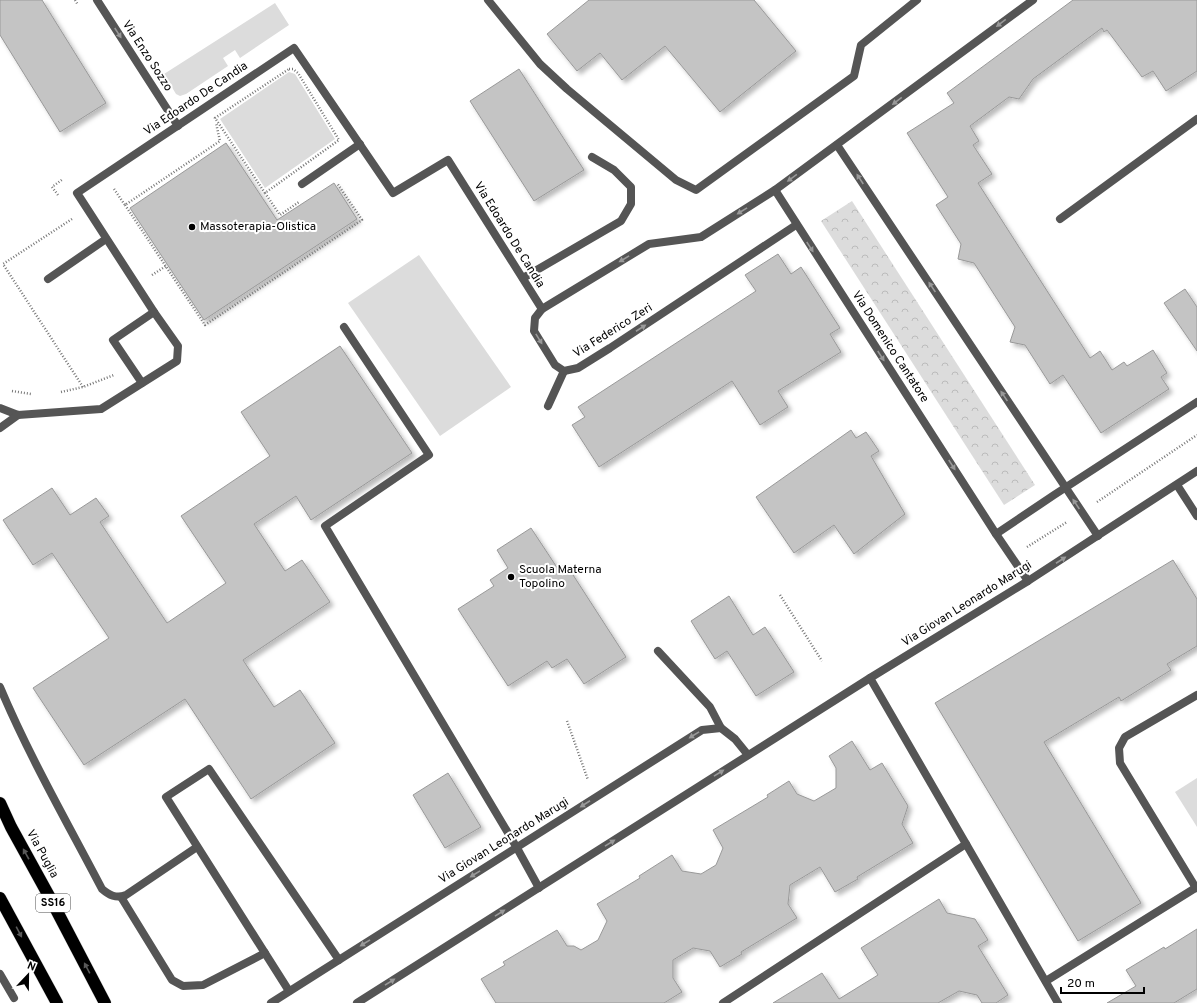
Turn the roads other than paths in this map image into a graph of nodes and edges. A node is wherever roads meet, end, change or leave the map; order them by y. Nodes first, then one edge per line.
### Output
1 (97, 0) edge
2 (488, 0) edge
3 (917, 0) edge
4 (1033, 0) edge
5 (1197, 119) edge
6 (178, 126) junction
7 (360, 144) junction
8 (837, 145) junction
9 (592, 157) dead end
10 (302, 184) dead end
11 (775, 190) junction
12 (1060, 219) dead end
13 (796, 225) junction
14 (106, 239) junction
15 (523, 278) junction
16 (48, 279) dead end
17 (542, 309) junction
18 (154, 312) junction
19 (344, 327) dead end
20 (564, 371) junction
21 (142, 383) junction
22 (1197, 402) edge
23 (548, 406) dead end
24 (0, 408) edge
25 (18, 415) junction
26 (0, 428) edge
27 (1197, 471) edge
28 (1177, 485) junction
29 (1065, 488) junction
30 (1197, 516) edge
31 (996, 534) junction
32 (1098, 536) junction
33 (1028, 581) junction
34 (658, 651) dead end
35 (870, 678) junction
36 (0, 687) edge
37 (1197, 695) edge
38 (721, 728) junction
39 (748, 756) junction
40 (0, 803) edge
41 (966, 844) junction
42 (197, 846) junction
43 (517, 848) junction
44 (1196, 887) edge
45 (539, 888) junction
46 (0, 898) edge
47 (120, 898) junction
48 (265, 953) junction
49 (338, 960) junction
50 (0, 974) edge
51 (1046, 981) junction
52 (289, 991) junction
53 (14, 998) dead end
54 (57, 1003) edge
55 (105, 1003) edge
56 (271, 1003) edge
57 (357, 1003) edge
58 (723, 1003) edge
59 (1058, 1003) edge

1 -> 6 street, Via Enzo Sozzo
2 - 3 street
4 -> 8 street
5 - 12 street
6 - 7 street, Via Edoardo De Candia
6 - 14 street, Via Edoardo De Candia
7 - 10 street
7 - 15 street, Via Edoardo De Candia
8 -> 11 street
29 -> 8 street
9 - 15 street
11 - 13 street, Via Domenico Cantatore
11 -> 17 street
20 -> 13 street, Via Federico Zeri
13 -> 31 street, Via Domenico Cantatore
14 - 16 street
14 - 18 street, Via Edoardo De Candia
15 - 17 street, Via Edoardo De Candia
17 -> 20 street, Via Federico Zeri
18 - 21 street, Via Edoardo De Candia
18 - 21 street
19 - 43 street
20 - 23 street
21 - 25 street, Via Edoardo De Candia
22 - 29 street
24 - 25 street, Via Edoardo De Candia
25 - 26 street
27 - 28 street, Via Giovan Leonardo Marugi
28 - 30 street
28 - 32 street, Via Giovan Leonardo Marugi
29 - 31 street
32 -> 29 street
31 - 33 street, Via Domenico Cantatore
33 -> 32 street, Via Giovan Leonardo Marugi
33 - 35 street, Via Giovan Leonardo Marugi
34 - 38 street
35 - 39 street, Via Giovan Leonardo Marugi
35 - 41 street
36 - 47 street
37 - 44 street
38 - 39 street
38 -> 43 street, Via Giovan Leonardo Marugi
45 -> 39 street, Via Giovan Leonardo Marugi
55 -> 40 highway, Via Puglia / SS16
41 - 51 street
41 - 58 street
42 - 47 street
42 - 48 street
42 - 49 street
43 - 45 street
43 -> 49 street, Via Giovan Leonardo Marugi
44 - 51 street
57 -> 45 street, Via Giovan Leonardo Marugi
46 -> 54 highway
47 - 48 street
48 - 52 street
49 - 52 street, Via Giovan Leonardo Marugi
50 - 53 street
51 - 59 street
52 - 56 street, Via Giovan Leonardo Marugi

